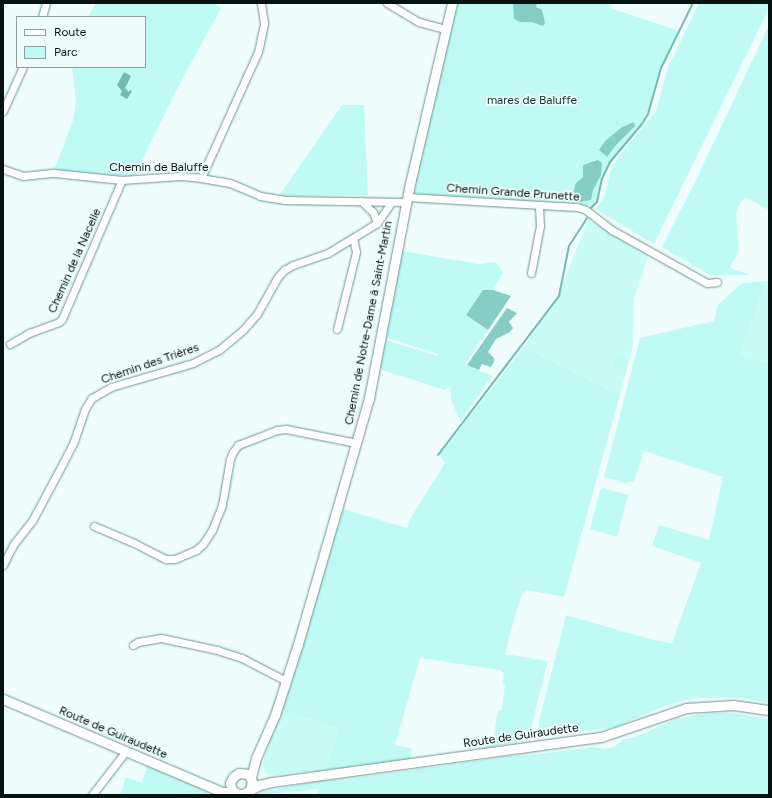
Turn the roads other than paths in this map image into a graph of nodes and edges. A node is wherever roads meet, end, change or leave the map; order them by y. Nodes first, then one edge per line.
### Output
1 (46, 3) edge
2 (261, 3) edge
3 (387, 3) edge
4 (452, 3) edge
5 (42, 16) edge
6 (446, 29) junction
7 (23, 68) edge
8 (3, 111) edge
9 (3, 169) edge
10 (200, 178) junction
11 (122, 180) junction
12 (406, 200) junction
13 (361, 201) junction
14 (391, 203) junction
15 (539, 206) junction
16 (377, 223) junction
17 (353, 238) junction
18 (531, 273) dead end
19 (717, 282) dead end
20 (337, 329) dead end
21 (10, 344) dead end
22 (357, 443) junction
23 (94, 526) dead end
24 (3, 565) edge
25 (133, 645) dead end
26 (286, 681) junction
27 (4, 701) edge
28 (769, 710) edge
29 (126, 751) junction
30 (248, 776) junction
31 (272, 782) junction
32 (234, 791) edge
33 (247, 793) edge
34 (92, 795) edge

1 - 5 street
2 - 10 street
3 - 6 street
4 - 6 street, Chemin de Notre-Dame à Saint-Martin
6 - 12 street, Chemin de Notre-Dame à Saint-Martin
7 - 8 street
9 - 11 street, Chemin de Baluffe
10 - 11 street, Chemin de Baluffe
10 - 13 street, Chemin de Baluffe
11 - 21 street, Chemin de la Nacelle
12 - 14 street, Chemin de Baluffe
12 - 15 street, Chemin Grande Prunette
12 - 22 street, Chemin de Notre-Dame à Saint-Martin
13 - 14 street, Chemin de Baluffe
13 - 16 street
14 - 16 street, Chemin des Trières
15 - 18 street
15 - 19 street, Chemin Grande Prunette
16 - 17 street, Chemin des Trières
17 - 20 street
17 - 24 street, Chemin des Trières
22 - 23 street
22 - 26 street, Chemin de Notre-Dame à Saint-Martin
25 - 26 street
26 - 30 street, Chemin de Notre-Dame à Saint-Martin
27 - 29 street, Route de Guiraudette
28 - 31 street, Route de Guiraudette
29 - 32 street, Route de Guiraudette
29 - 34 street
30 - 31 street, Route de Guiraudette
30 - 32 street
30 - 33 street, Chemin de Notre-Dame à Saint-Martin
31 - 33 street, Route de Guiraudette
32 - 33 street

